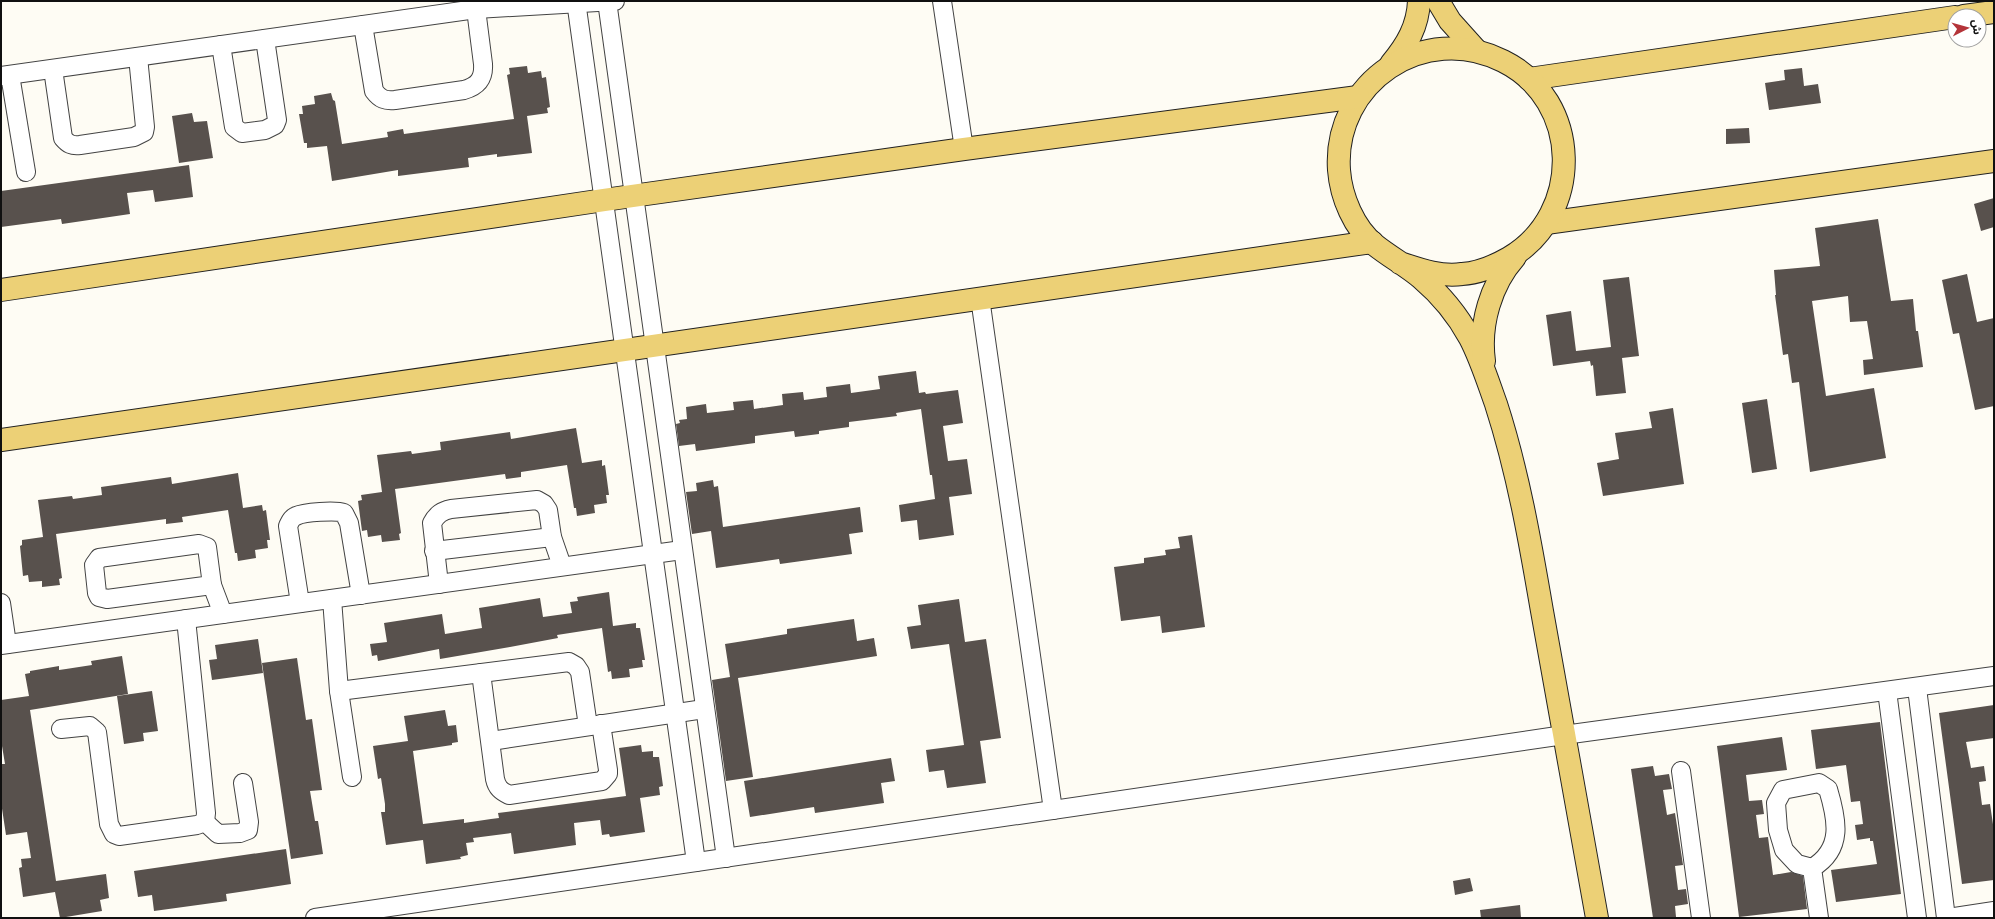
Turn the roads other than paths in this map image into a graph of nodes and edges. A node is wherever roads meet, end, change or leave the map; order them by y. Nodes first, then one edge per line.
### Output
1 (610, 1) edge
2 (942, 1) edge
3 (1419, 1) edge
4 (1438, 1) edge
5 (576, 2) edge
6 (476, 9) junction
7 (1947, 18) edge
8 (363, 25) junction
9 (265, 39) junction
10 (221, 45) junction
11 (1476, 50) junction
12 (138, 57) junction
13 (1388, 67) junction
14 (53, 69) junction
15 (6, 76) edge
16 (1529, 79) junction
17 (1358, 97) junction
18 (964, 149) junction
19 (1994, 161) edge
20 (26, 172) dead end
21 (634, 196) junction
22 (604, 200) junction
23 (1546, 223) junction
24 (1372, 242) junction
25 (1521, 251) junction
26 (1400, 263) junction
27 (1, 290) edge
28 (980, 298) junction
29 (654, 346) junction
30 (624, 350) junction
31 (1486, 376) junction
32 (1, 440) edge
33 (552, 537) junction
34 (682, 550) junction
35 (434, 551) junction
36 (652, 554) junction
37 (562, 566) junction
38 (439, 584) junction
39 (212, 585) junction
40 (361, 595) junction
41 (332, 599) junction
42 (1, 603) edge
43 (300, 603) junction
44 (223, 614) junction
45 (186, 619) junction
46 (4, 645) edge
47 (481, 673) junction
48 (1994, 676) edge
49 (1917, 688) junction
50 (339, 691) junction
51 (1887, 691) junction
52 (704, 709) junction
53 (674, 712) junction
54 (594, 725) junction
55 (62, 729) dead end
56 (1564, 735) junction
57 (491, 741) junction
58 (1680, 771) dead end
59 (352, 777) dead end
60 (243, 783) dead end
61 (1052, 810) junction
62 (205, 822) junction
63 (726, 858) junction
64 (696, 862) junction
65 (1812, 868) junction
66 (1994, 911) edge
67 (1971, 916) edge
68 (315, 918) edge
69 (1597, 918) edge
70 (1701, 918) edge
71 (1819, 918) edge
72 (1917, 918) edge
73 (1947, 918) edge

1 - 5 street
1 - 21 street
2 - 18 street
3 - 13 main road
4 - 11 main road
5 - 6 street
5 - 22 street
6 - 8 street
6 - 8 street
7 - 16 main road
8 - 9 street
9 - 10 street
9 - 10 street
10 - 12 street
11 - 13 main road
11 - 16 main road
12 - 14 street
12 - 14 street
13 - 17 main road
14 - 15 street
15 - 20 street
16 - 23 main road
17 - 18 main road
17 - 24 main road
18 - 21 main road
19 - 23 main road
21 - 22 main road
21 - 29 street
22 - 27 main road
22 - 30 street
23 - 25 main road
24 - 26 main road
24 - 28 main road
25 - 26 main road
25 - 31 main road
26 - 31 main road
28 - 29 main road
28 - 61 street
29 - 30 main road
29 - 34 street
30 - 32 main road
30 - 36 street
31 - 56 main road
33 - 35 street
33 - 35 street
33 - 37 street
34 - 36 street
34 - 52 street
35 - 38 street
36 - 37 street
36 - 53 street
37 - 38 street
38 - 40 street
39 - 39 street
39 - 44 street
40 - 41 street
40 - 43 street
41 - 43 street
41 - 50 street
42 - 46 street
43 - 44 street
44 - 45 street
45 - 46 street
45 - 62 street
47 - 50 street
47 - 54 street
47 - 57 street
48 - 49 street
49 - 51 street
49 - 73 street
50 - 59 street
51 - 56 street
51 - 72 street
52 - 53 street
52 - 63 street
53 - 54 street
53 - 64 street
54 - 57 street
54 - 57 street
55 - 62 street
56 - 61 street
56 - 69 main road
58 - 70 street
60 - 62 street
61 - 63 street
63 - 64 street
64 - 68 street
65 - 65 street
65 - 71 street
66 - 67 street
67 - 73 street

